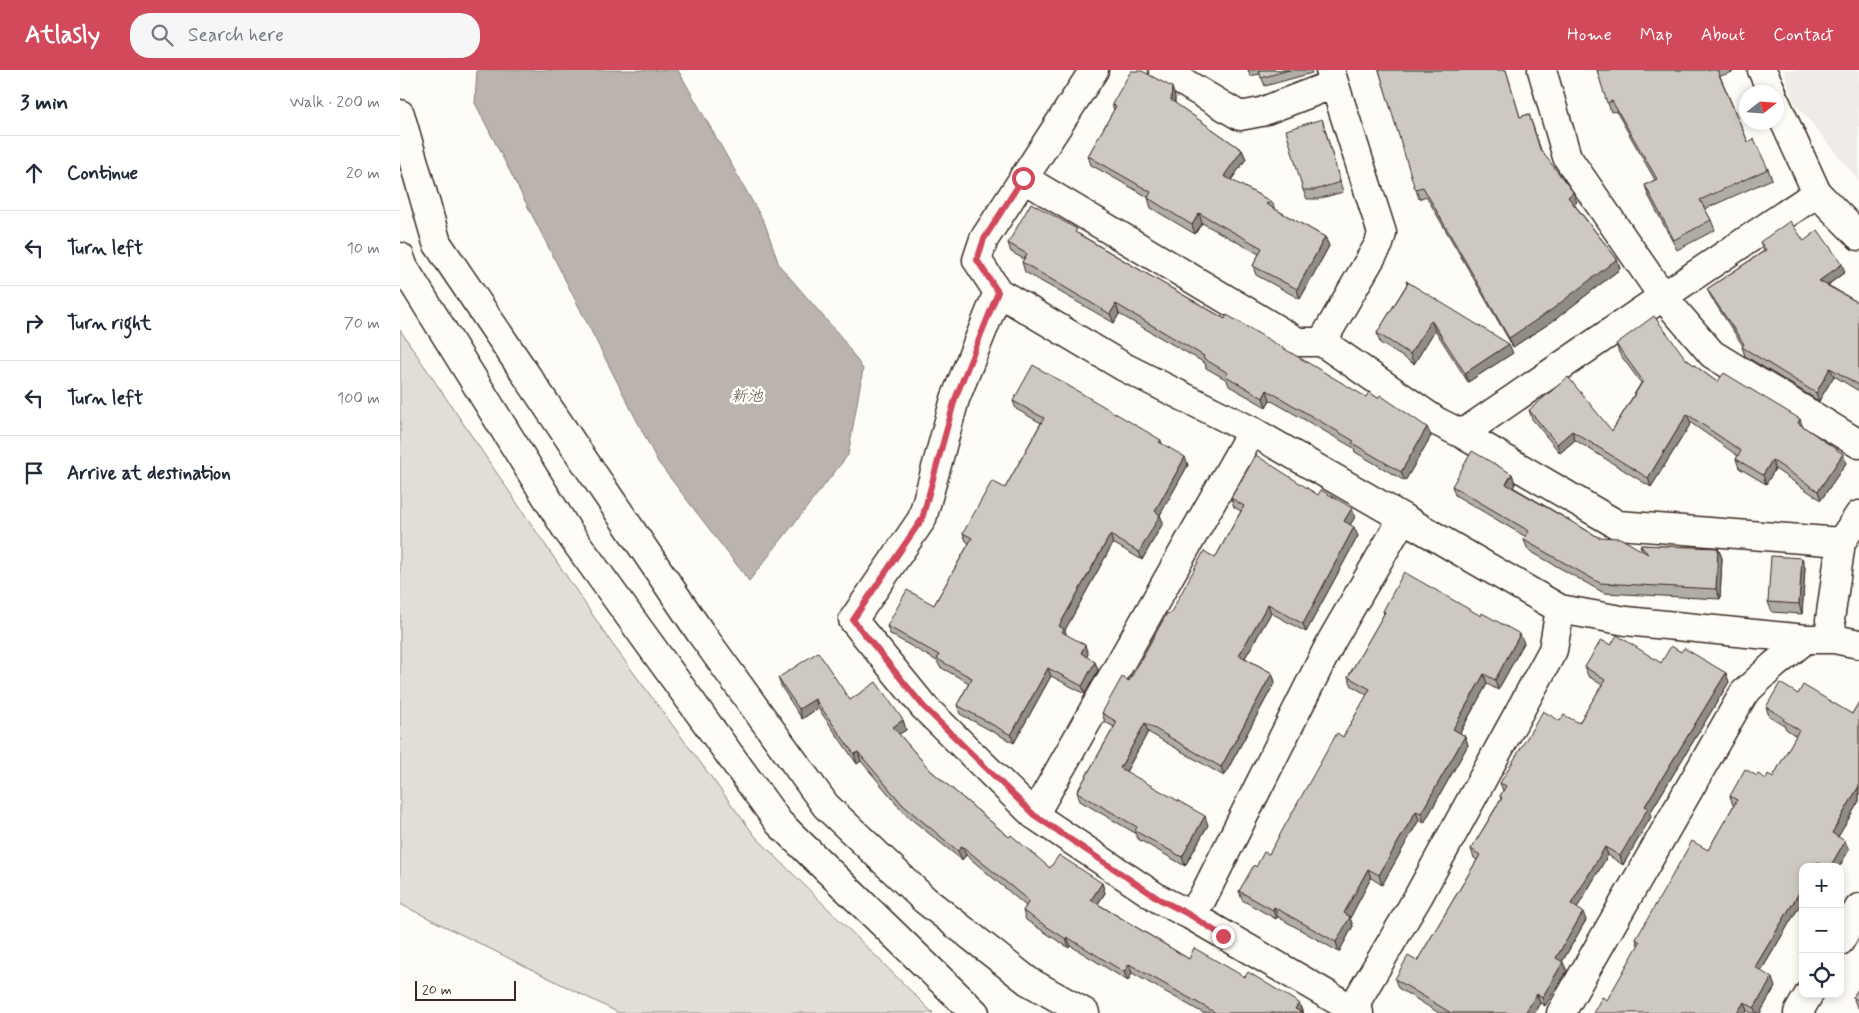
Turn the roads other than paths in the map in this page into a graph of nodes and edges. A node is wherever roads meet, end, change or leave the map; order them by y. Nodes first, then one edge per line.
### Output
1 (1094, 70) edge
2 (1163, 70) edge
3 (1542, 70) edge
4 (1762, 70) edge
5 (1332, 77) edge
6 (1769, 85) edge
7 (400, 114) edge
8 (1784, 121) edge
9 (1023, 178) junction
10 (1817, 193) junction
11 (1859, 236) edge
12 (400, 256) edge
13 (998, 292) junction
14 (1663, 296) junction
15 (1322, 342) junction
16 (1252, 430) junction
17 (1462, 434) junction
18 (1859, 444) edge
19 (1859, 515) edge
20 (1403, 518) junction
21 (1841, 542) junction
22 (1560, 610) junction
23 (1806, 639) junction
24 (1847, 641) edge
25 (1034, 815) junction
26 (1859, 908) edge
27 (1190, 915) junction
28 (1844, 934) edge
29 (1807, 998) edge
30 (1355, 1011) edge
31 (975, 1013) edge
32 (1085, 1013) edge
33 (1561, 1013) edge
34 (1798, 1013) edge

1 - 9 street
2 - 5 street
3 - 14 street
4 - 6 street
5 - 15 street
7 - 32 street
8 - 10 street
9 - 13 street
9 - 15 street
10 - 11 street
10 - 14 street
12 - 31 street
13 - 16 street
13 - 25 street
14 - 17 street
14 - 18 street
15 - 17 street
16 - 20 street
16 - 25 street
17 - 21 street
19 - 21 street
20 - 22 street
20 - 27 street
21 - 24 street
22 - 23 street
22 - 30 street
23 - 24 street
23 - 33 street
25 - 27 street
26 - 28 street
27 - 30 street
29 - 34 street

